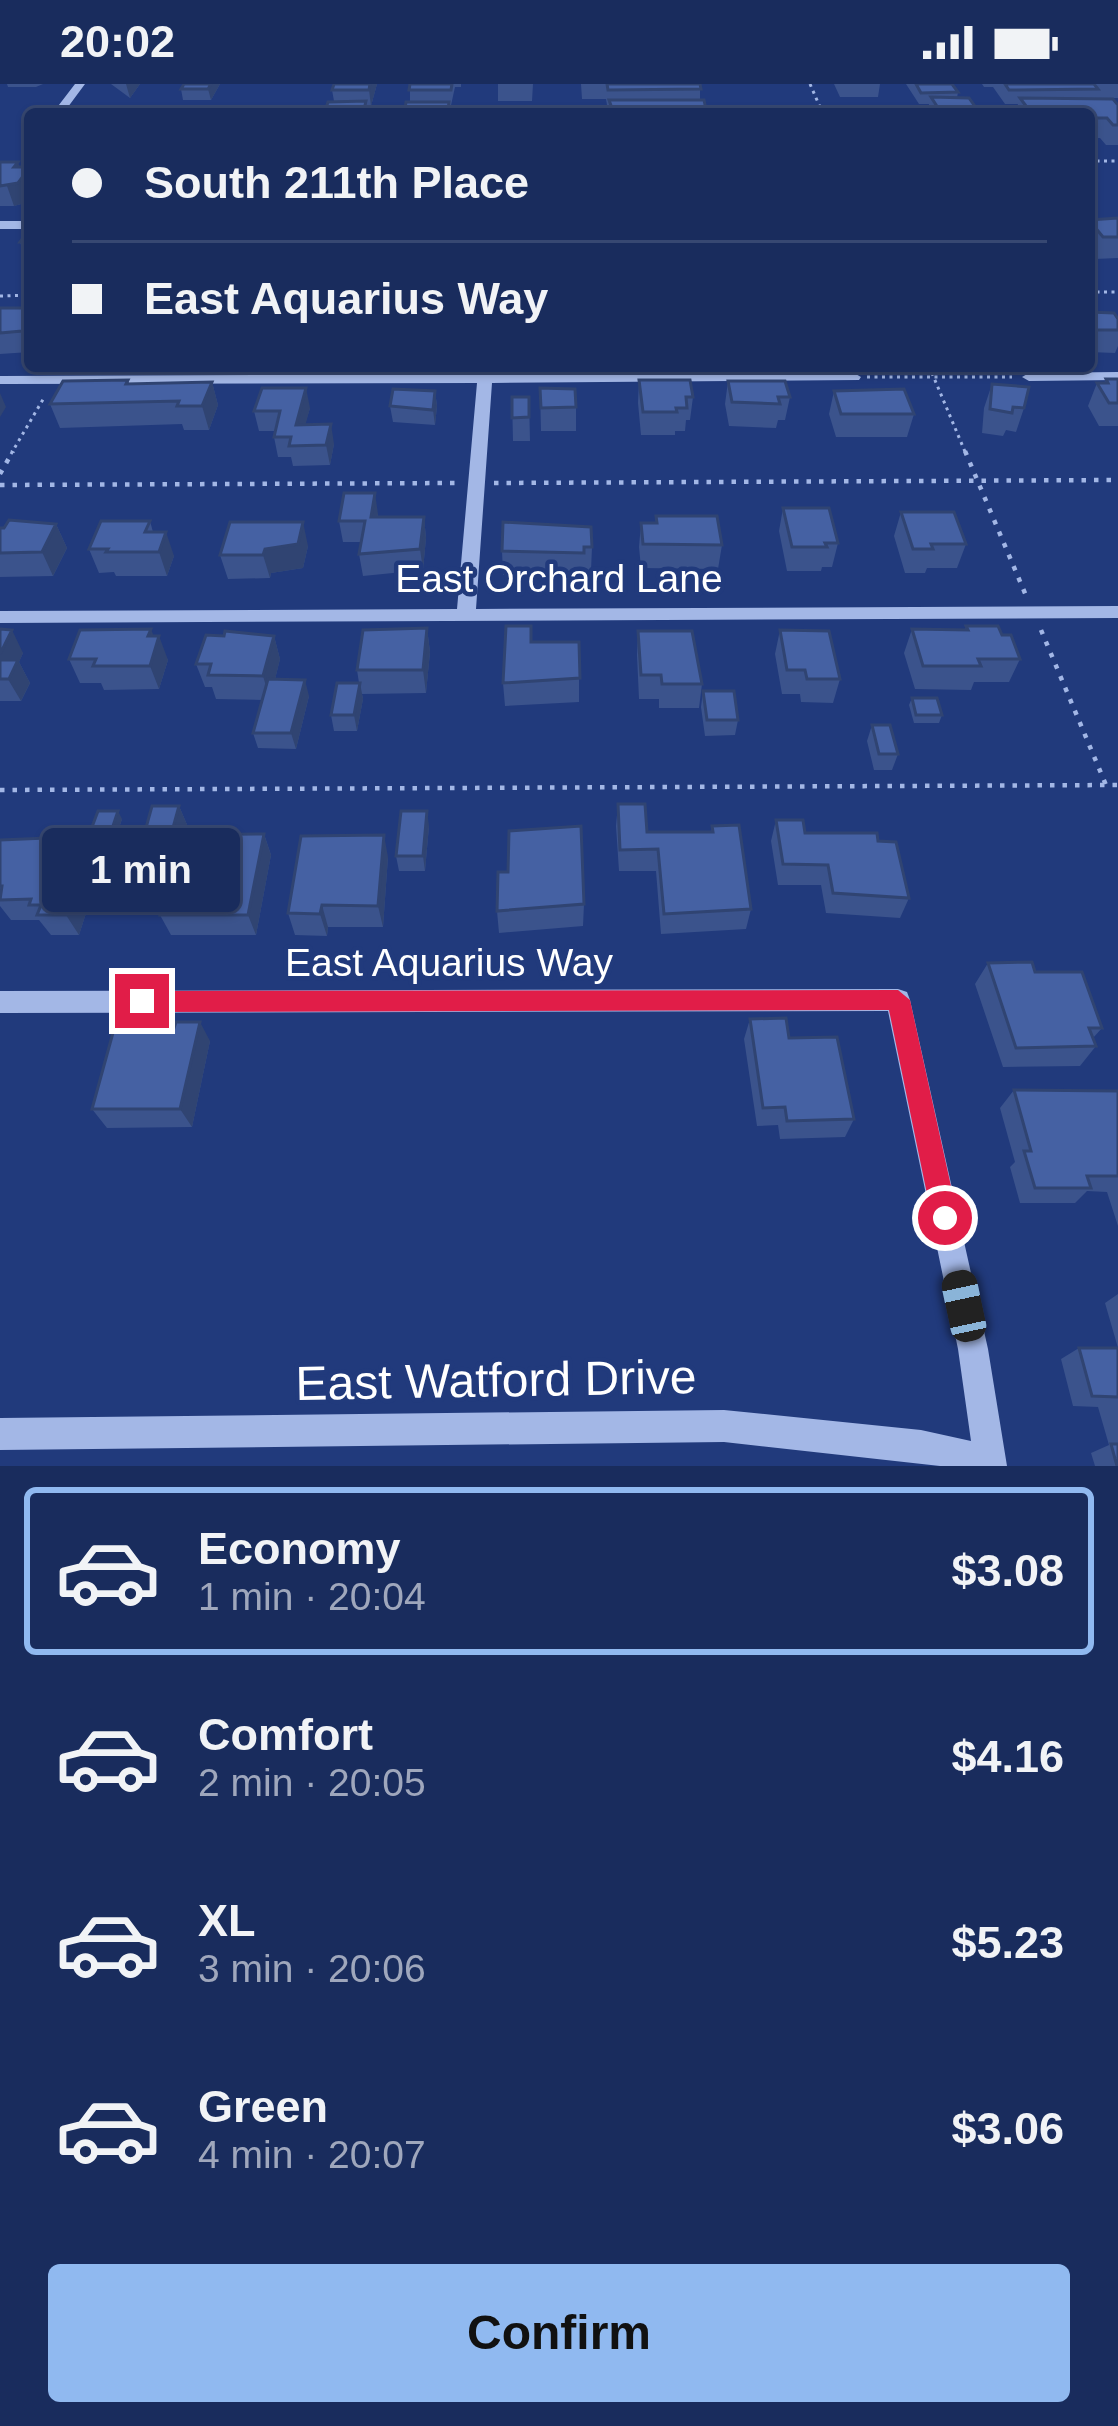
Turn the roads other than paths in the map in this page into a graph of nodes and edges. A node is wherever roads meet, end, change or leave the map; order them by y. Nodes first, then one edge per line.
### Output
1 (80, 84) edge
2 (62, 108) edge
3 (64, 373) edge
4 (1029, 376) road end
5 (1118, 376) edge
6 (854, 377) road end
7 (485, 379) junction
8 (0, 380) edge
9 (1118, 612) edge
10 (466, 615) junction
11 (0, 617) edge
12 (0, 1002) edge
13 (0, 1434) edge
14 (991, 1464) edge

1 - 2 street
3 - 7 street
3 - 8 street
4 - 5 street
6 - 7 street
7 - 10 street
9 - 10 street, East Orchard Lane
10 - 11 street, East Orchard Lane
12 - 14 street, East Aquarius Way
13 - 14 street, East Watford Drive

